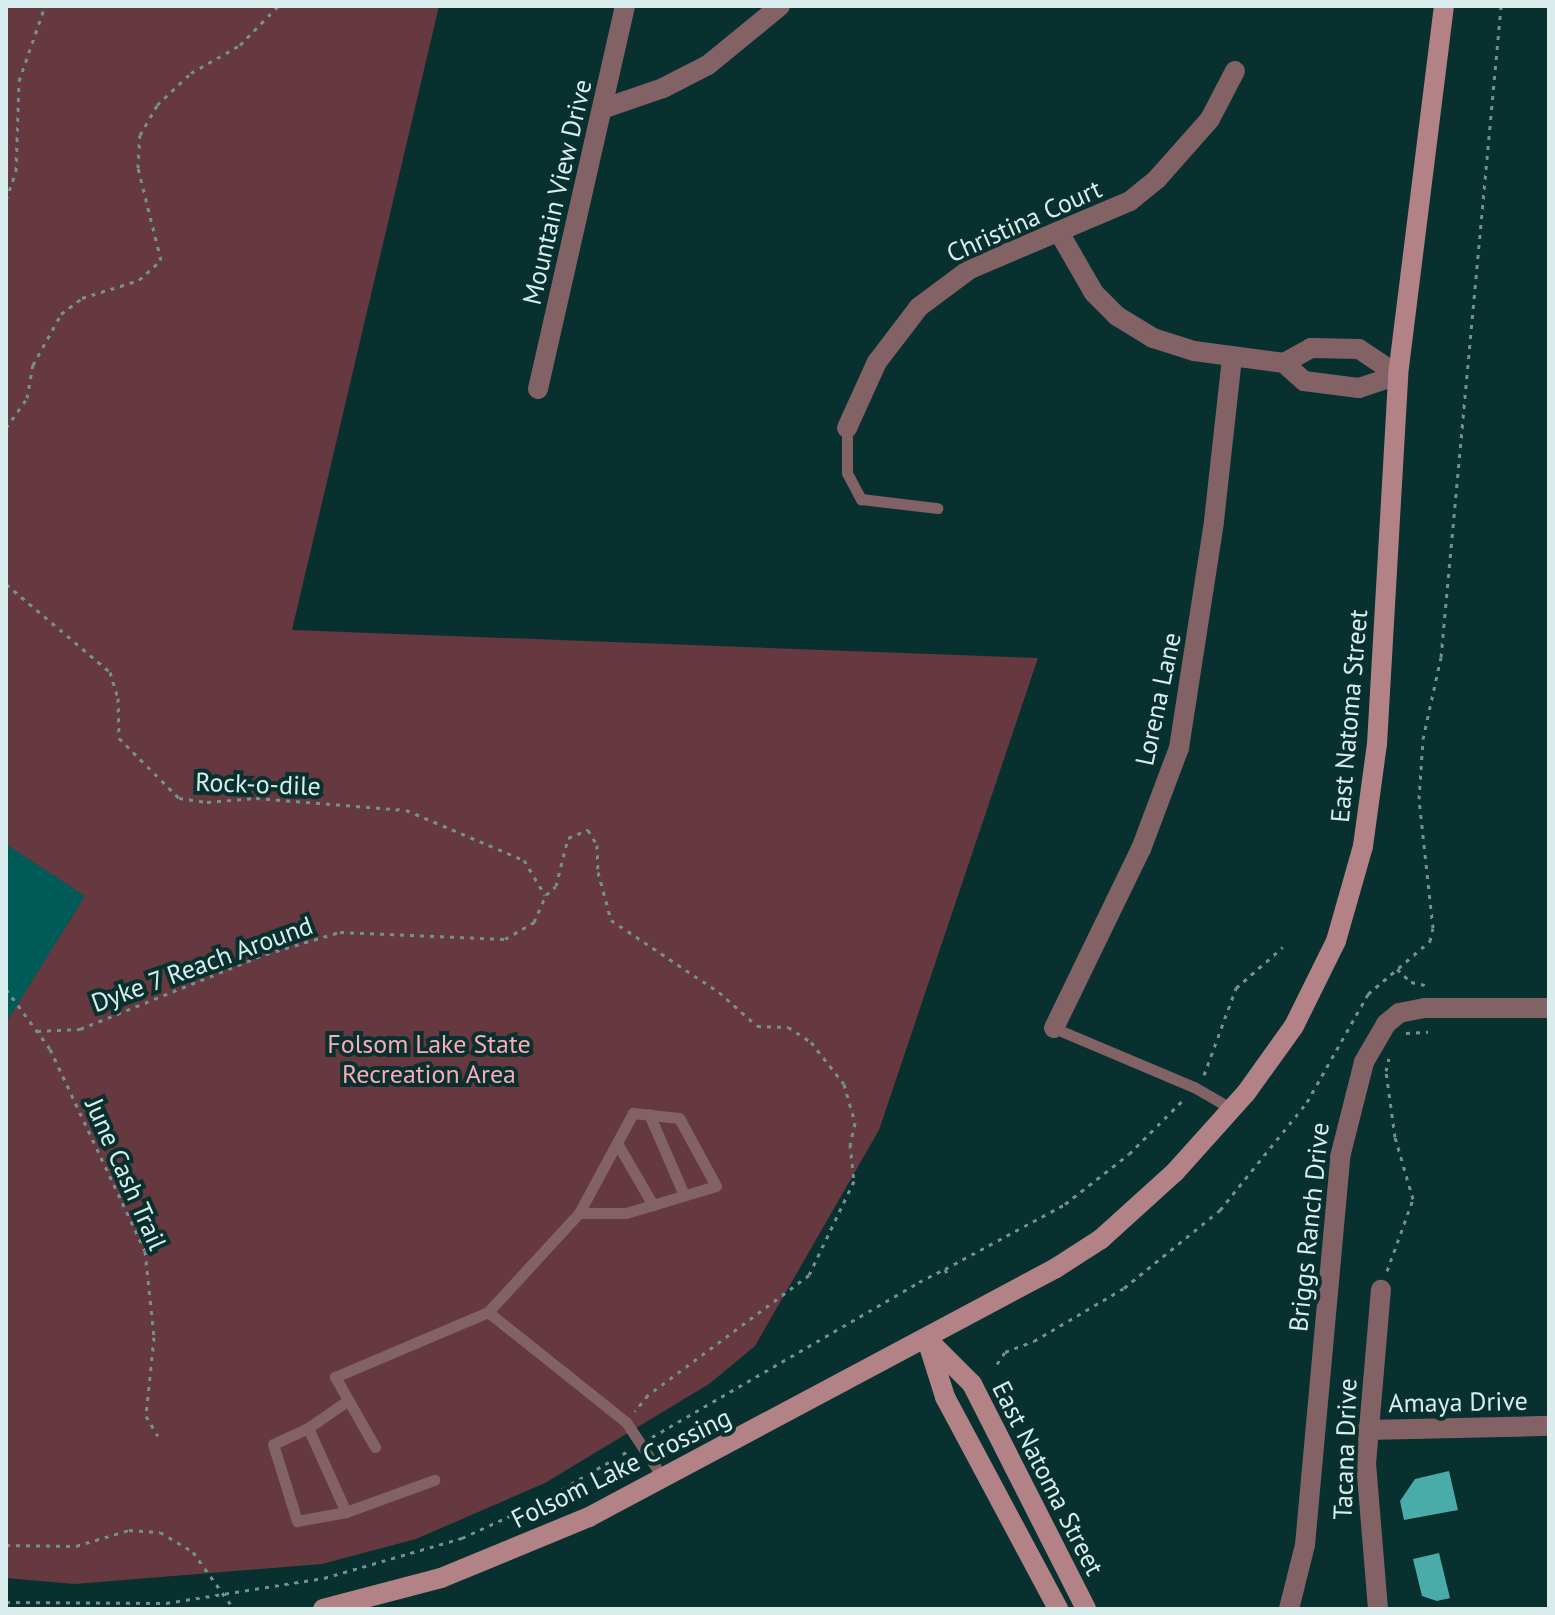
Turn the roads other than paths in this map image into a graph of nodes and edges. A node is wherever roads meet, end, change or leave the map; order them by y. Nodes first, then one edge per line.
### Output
1 (625, 6) edge
2 (780, 6) edge
3 (1444, 6) edge
4 (1235, 71) dead end
5 (602, 109) junction
6 (1060, 234) junction
7 (1232, 357) junction
8 (1284, 363) junction
9 (1398, 375) junction
10 (538, 389) dead end
11 (847, 428) joint
12 (937, 508) dead end
13 (1549, 1008) edge
14 (1054, 1028) joint
15 (1232, 1109) junction
16 (649, 1114) junction
17 (617, 1143) junction
18 (684, 1195) junction
19 (653, 1205) junction
20 (579, 1213) junction
21 (1381, 1290) road end
22 (488, 1312) junction
23 (927, 1339) junction
24 (347, 1401) junction
25 (1549, 1426) edge
26 (308, 1428) junction
27 (1367, 1430) junction
28 (375, 1447) dead end
29 (663, 1478) junction
30 (434, 1480) dead end
31 (346, 1512) junction
32 (323, 1609) edge
33 (1058, 1609) edge
34 (1086, 1609) edge
35 (1289, 1609) edge
36 (1378, 1609) edge

1 - 5 street, Mountain View Drive
2 - 5 street
3 - 9 main road, East Natoma Street
4 - 6 street, Christina Court
5 - 10 street, Mountain View Drive
6 - 7 street
6 - 11 street, Christina Court
7 - 8 street
7 - 14 street, Lorena Lane
8 - 9 street
8 - 9 street
9 - 15 main road, East Natoma Street
11 - 12 lane
13 - 35 street, Briggs Ranch Drive
14 - 15 lane
15 - 23 main road, East Natoma Street
16 - 17 lane
16 - 18 lane
16 - 18 lane
17 - 19 lane
17 - 20 lane
18 - 19 lane
19 - 20 lane
20 - 22 lane
21 - 27 street, Tacana Drive
22 - 24 lane
22 - 29 lane
23 - 29 main road, Folsom Lake Crossing
23 - 33 main road, East Natoma Street
23 - 34 main road, East Natoma Street
24 - 26 lane
24 - 28 lane
25 - 27 street, Amaya Drive
26 - 31 lane
26 - 31 lane
27 - 36 street, Tacana Drive
29 - 32 main road, Folsom Lake Crossing
30 - 31 lane

